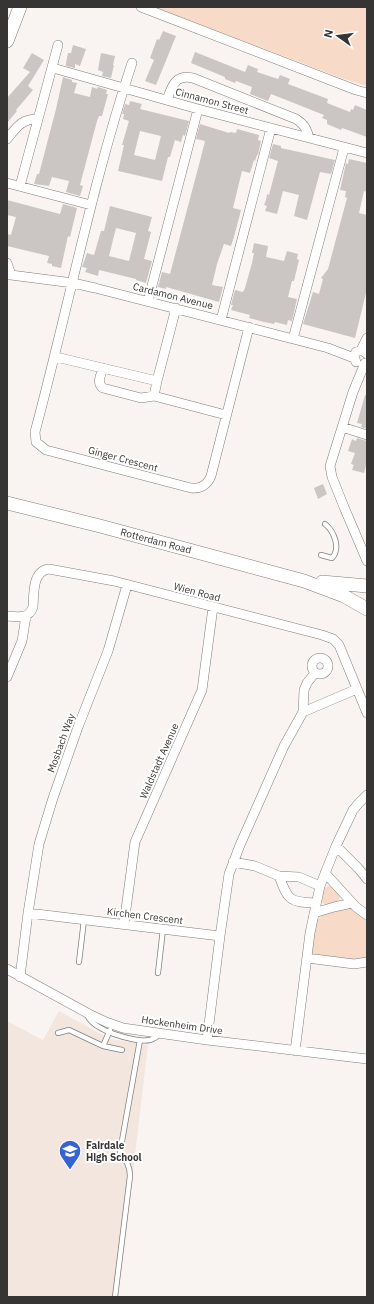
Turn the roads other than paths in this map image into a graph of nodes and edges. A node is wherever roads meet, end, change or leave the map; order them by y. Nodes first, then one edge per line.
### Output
1 (20, 7) edge
2 (141, 7) edge
3 (7, 41) edge
4 (58, 46) dead end
5 (132, 63) dead end
6 (53, 68) junction
7 (124, 88) junction
8 (367, 93) edge
9 (167, 100) junction
10 (198, 109) junction
11 (38, 119) junction
12 (271, 128) junction
13 (309, 138) junction
14 (7, 139) edge
15 (344, 148) junction
16 (367, 153) edge
17 (7, 183) edge
18 (20, 186) junction
19 (91, 205) junction
20 (7, 263) edge
21 (9, 275) edge
22 (73, 284) junction
23 (148, 301) junction
24 (176, 308) junction
25 (221, 320) junction
26 (249, 327) junction
27 (367, 338) edge
28 (293, 339) junction
29 (56, 357) junction
30 (361, 357) edge
31 (103, 368) junction
32 (157, 381) junction
33 (154, 396) junction
34 (226, 415) junction
35 (342, 427) junction
36 (367, 434) edge
37 (7, 503) edge
38 (325, 524) dead end
39 (322, 555) dead end
40 (367, 561) edge
41 (304, 581) junction
42 (127, 584) junction
43 (367, 586) edge
44 (367, 595) edge
45 (213, 607) junction
46 (367, 608) edge
47 (7, 616) edge
48 (26, 616) junction
49 (315, 673) dead end
50 (7, 677) edge
51 (357, 689) junction
52 (303, 712) junction
53 (367, 713) edge
54 (367, 795) edge
55 (336, 846) junction
56 (233, 862) junction
57 (325, 873) junction
58 (279, 876) junction
59 (367, 879) edge
60 (320, 886) junction
61 (315, 903) junction
62 (352, 904) junction
63 (28, 913) junction
64 (314, 913) junction
65 (367, 915) edge
66 (84, 920) junction
67 (124, 924) junction
68 (163, 929) junction
69 (220, 936) junction
70 (307, 958) junction
71 (78, 962) dead end
72 (367, 962) edge
73 (7, 969) edge
74 (158, 973) dead end
75 (20, 977) junction
76 (111, 1028) junction
77 (58, 1033) dead end
78 (160, 1034) junction
79 (140, 1040) junction
80 (207, 1040) junction
81 (103, 1046) junction
82 (122, 1050) dead end
83 (295, 1052) junction
84 (367, 1059) edge
85 (115, 1297) edge

1 - 3 street
2 - 8 street
4 - 6 street
5 - 7 street, Ginger Crescent
6 - 7 street, Cinnamon Street
6 - 11 street
7 - 9 street, Cinnamon Street
7 - 19 street, Ginger Crescent
9 - 10 street, Cinnamon Street
9 - 13 street
10 - 12 street, Cinnamon Street
10 - 23 street
11 - 14 street
11 - 18 street
12 - 13 street, Cinnamon Street
12 - 25 street
13 - 15 street, Cinnamon Street
15 - 16 street, Cinnamon Street
15 - 28 street
17 - 18 street
18 - 19 street
19 - 22 street, Ginger Crescent
20 - 21 street, Cardamon Avenue
21 - 22 street, Cardamon Avenue
22 - 23 street, Cardamon Avenue
22 - 29 street, Ginger Crescent
23 - 24 street, Cardamon Avenue
24 - 25 street, Cardamon Avenue
24 - 32 street
25 - 26 street, Cardamon Avenue
26 - 28 street, Cardamon Avenue
26 - 34 street, Ginger Crescent
27 - 30 street
28 - 30 street, Cardamon Avenue
29 - 31 street
29 - 34 street, Ginger Crescent
30 - 35 street
31 - 32 street
31 - 33 street
32 - 33 street
33 - 34 street
35 - 36 street
35 - 40 street
37 - 41 street, Rotterdam Road
38 - 39 lane
41 - 43 street, Rotterdam Road
41 - 46 street, Rotterdam Road
42 - 45 street, Wien Road
42 - 48 street, Wien Road
42 - 63 street, Mosbach Way
44 - 46 street
45 - 51 street, Wien Road
45 - 67 street, Waldstadt Avenue
47 - 48 street
48 - 50 street
49 - 52 street
51 - 52 street
51 - 53 street, Wien Road
52 - 56 street
54 - 55 street
55 - 57 street
55 - 59 street
56 - 58 street
56 - 69 street
57 - 60 street
57 - 62 street
58 - 60 street
58 - 61 street
60 - 61 street
61 - 64 street
62 - 64 street
62 - 65 street
63 - 66 street, Kirchen Crescent
63 - 75 street
64 - 70 street
66 - 67 street, Kirchen Crescent
66 - 71 lane
67 - 68 street, Kirchen Crescent
68 - 69 street, Kirchen Crescent
68 - 74 lane
69 - 80 street
70 - 72 street
70 - 83 street
73 - 75 street, Hockenheim Drive
75 - 76 street, Hockenheim Drive
76 - 78 street, Hockenheim Drive
76 - 79 lane
76 - 81 lane
77 - 81 lane
78 - 79 lane
78 - 80 street, Hockenheim Drive
79 - 85 lane
80 - 83 street, Hockenheim Drive
81 - 82 lane
83 - 84 street, Hockenheim Drive

